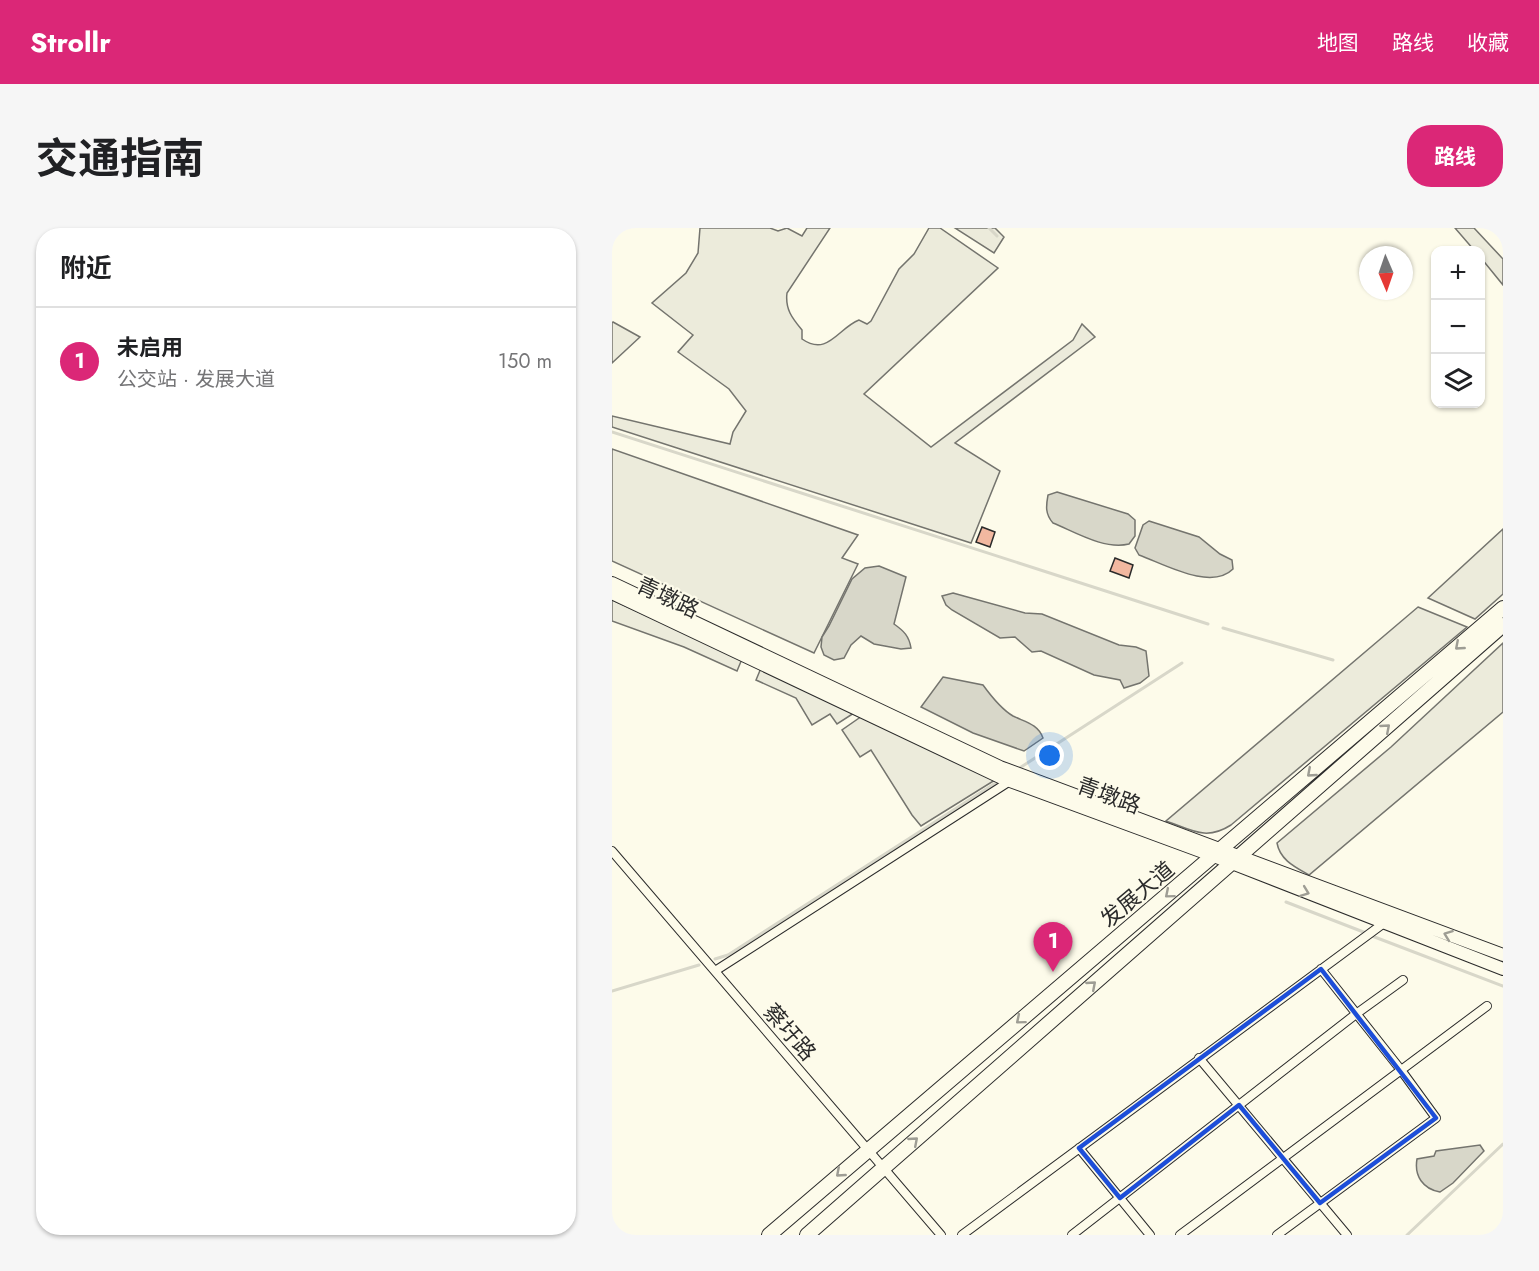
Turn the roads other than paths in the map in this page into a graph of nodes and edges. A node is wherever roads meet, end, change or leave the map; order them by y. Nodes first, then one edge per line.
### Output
1 (612, 583) edge
2 (612, 594) edge
3 (1503, 608) edge
4 (1503, 625) edge
5 (1010, 781) junction
6 (612, 851) edge
7 (1218, 853) junction
8 (1236, 860) junction
9 (1384, 923) junction
10 (1503, 955) edge
11 (1321, 969) junction
12 (1503, 969) edge
13 (715, 971) junction
14 (1403, 980) dead end
15 (1487, 1006) dead end
16 (1356, 1014) junction
17 (1200, 1058) junction
18 (1401, 1070) junction
19 (1239, 1105) junction
20 (1079, 1148) junction
21 (867, 1149) junction
22 (1283, 1158) junction
23 (883, 1168) junction
24 (1120, 1198) junction
25 (1320, 1203) junction
26 (769, 1235) edge
27 (807, 1235) edge
28 (941, 1235) edge
29 (962, 1235) edge
30 (1072, 1235) edge
31 (1150, 1235) edge
32 (1180, 1235) edge
33 (1277, 1235) edge
34 (1347, 1235) edge

1 - 7 main road, 青墩路
2 - 5 main road, 青墩路
3 -> 7 main road, 发展大道
8 -> 4 main road, 发展大道
5 - 7 main road, 青墩路
5 - 13 street
6 - 13 street, 蔡圩路
7 - 8 main road, 青墩路
7 -> 21 main road, 发展大道
8 -> 9 main road, 青墩路
10 -> 8 main road, 青墩路
23 -> 8 main road, 发展大道
9 - 11 street
9 - 12 main road, 青墩路
11 - 16 street
11 - 17 street
13 - 21 street, 蔡圩路
14 - 16 street
15 - 18 street
16 - 18 street
16 - 19 street
17 - 19 street
17 - 20 street
18 - 22 street
18 - 25 street
19 - 22 street
19 - 24 street
20 - 24 street
20 - 29 street
21 - 23 street, 蔡圩路
21 -> 26 main road, 发展大道
22 - 25 street
22 - 32 street
23 - 27 main road, 发展大道
23 - 28 street, 蔡圩路
24 - 30 street
24 - 31 street
25 - 33 street
25 - 34 street

